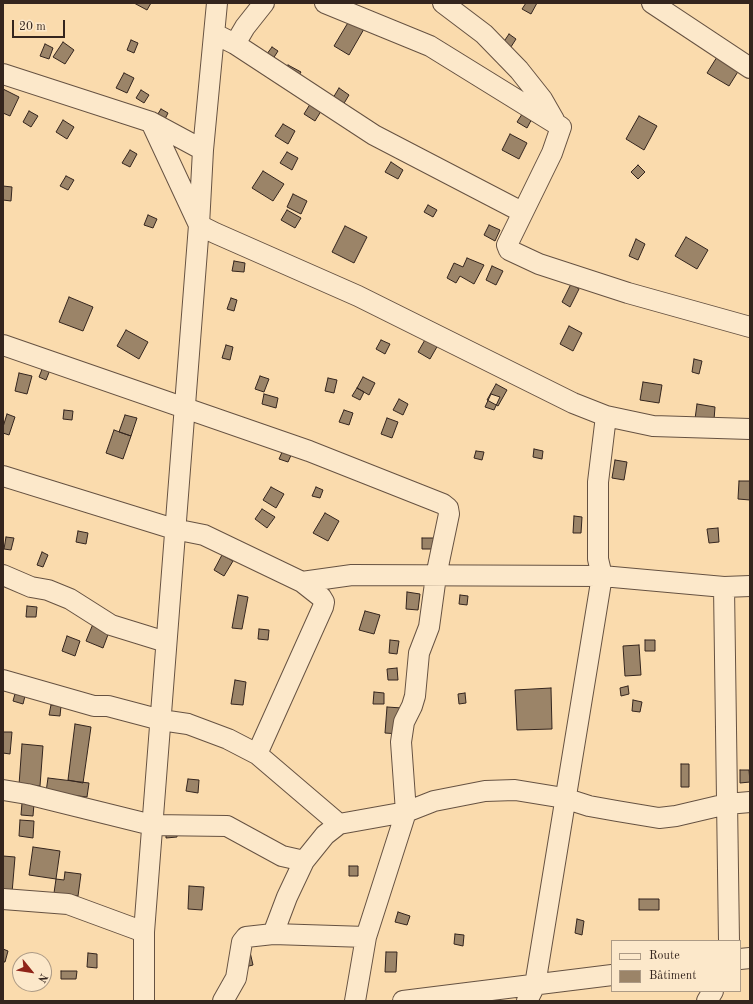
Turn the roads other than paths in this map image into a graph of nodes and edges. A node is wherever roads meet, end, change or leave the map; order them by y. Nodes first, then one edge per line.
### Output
1 (217, 3) edge
2 (264, 3) edge
3 (325, 3) edge
4 (443, 3) edge
5 (652, 3) edge
6 (215, 34) junction
7 (235, 44) junction
8 (750, 68) edge
9 (3, 74) edge
10 (151, 122) junction
11 (555, 122) junction
12 (203, 150) junction
13 (522, 212) junction
14 (199, 225) junction
15 (750, 327) edge
16 (3, 344) edge
17 (184, 406) junction
18 (606, 416) junction
19 (750, 429) edge
20 (3, 476) edge
21 (174, 529) junction
22 (3, 575) edge
23 (436, 576) junction
24 (602, 576) junction
25 (302, 582) junction
26 (750, 586) edge
27 (724, 587) junction
28 (166, 642) junction
29 (3, 680) edge
30 (160, 720) junction
31 (257, 754) junction
32 (3, 790) edge
33 (564, 798) junction
34 (741, 801) edge
35 (406, 812) junction
36 (339, 824) junction
37 (152, 825) junction
38 (304, 861) junction
39 (3, 899) edge
40 (144, 932) junction
41 (273, 934) junction
42 (366, 937) junction
43 (729, 940) edge
44 (611, 976) edge
45 (712, 992) edge
46 (531, 993) edge
47 (144, 1001) edge
48 (223, 1001) edge
49 (355, 1001) edge
50 (403, 1001) edge
51 (707, 1001) edge

1 - 6 street
2 - 7 street
3 - 11 street
4 - 11 street
5 - 8 street
6 - 7 street
6 - 12 street
7 - 13 street
9 - 10 street
10 - 12 street
10 - 14 street
11 - 13 street
12 - 14 street
13 - 15 street
14 - 17 street
14 - 18 street
16 - 17 street
17 - 21 street
17 - 23 street
18 - 19 street
18 - 24 street
20 - 21 street
21 - 25 street
21 - 28 street
22 - 28 street
23 - 24 street
23 - 25 street
23 - 35 street
24 - 27 street
24 - 33 street
25 - 31 street
26 - 27 street
27 - 34 street
28 - 30 street
29 - 30 street
30 - 31 street
30 - 37 street
31 - 36 street
32 - 37 street
33 - 34 street
33 - 35 street
33 - 46 street
34 - 43 street
35 - 36 street
35 - 42 street
36 - 38 street
37 - 38 street
37 - 40 street
38 - 41 street
39 - 40 street
40 - 47 street
41 - 42 street
41 - 48 street
42 - 49 street
44 - 46 street
45 - 51 street
46 - 50 street

